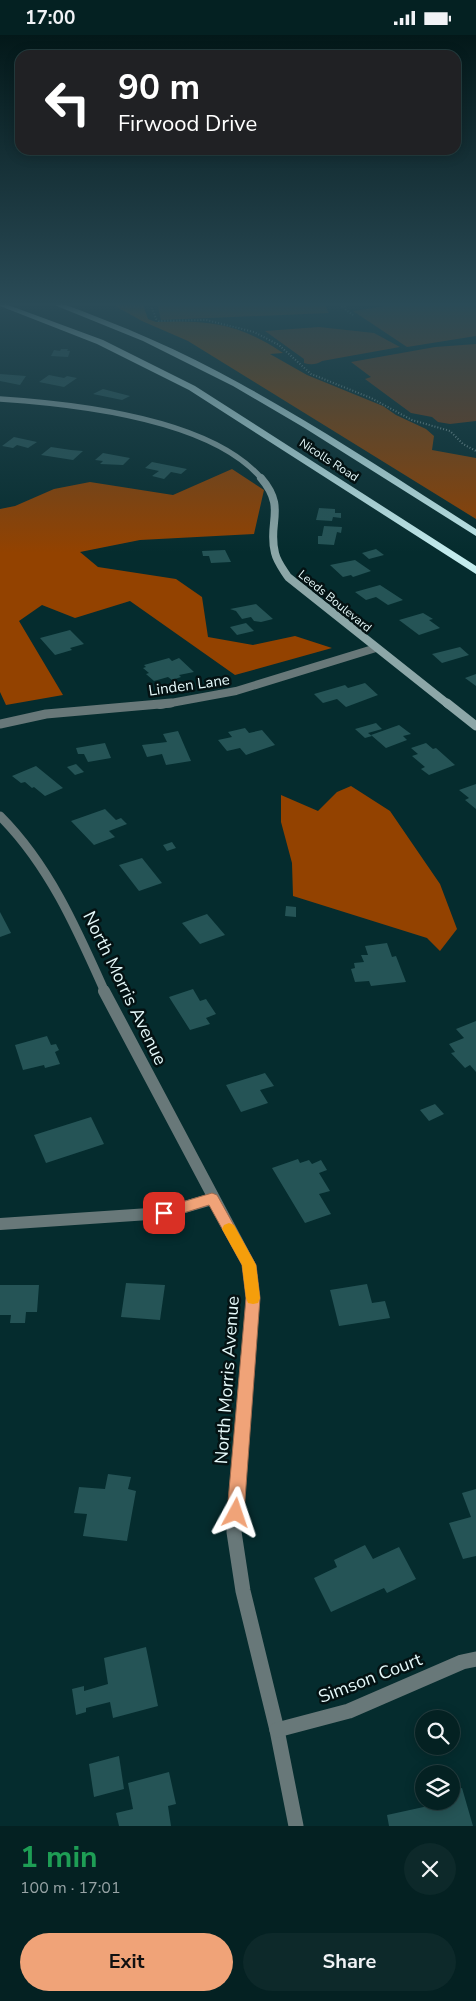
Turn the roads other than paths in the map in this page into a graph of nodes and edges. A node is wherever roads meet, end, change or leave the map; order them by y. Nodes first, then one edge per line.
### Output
1 (187, 386) edge
2 (238, 386) edge
3 (0, 399) edge
4 (476, 533) edge
5 (476, 571) edge
6 (376, 648) junction
7 (0, 725) edge
8 (476, 726) edge
9 (0, 816) edge
10 (212, 1199) junction
11 (0, 1224) edge
12 (476, 1659) edge
13 (277, 1730) junction
14 (296, 1826) edge

1 - 5 highway, Nicolls Road
2 - 4 highway, Nicolls Road
3 - 6 street, Leeds Boulevard
6 - 7 street, Linden Lane
6 - 8 street, Leeds Boulevard
9 - 10 street, North Morris Avenue
10 - 11 street
10 - 13 street, North Morris Avenue
12 - 13 street, Simson Court
13 - 14 street, North Morris Avenue

